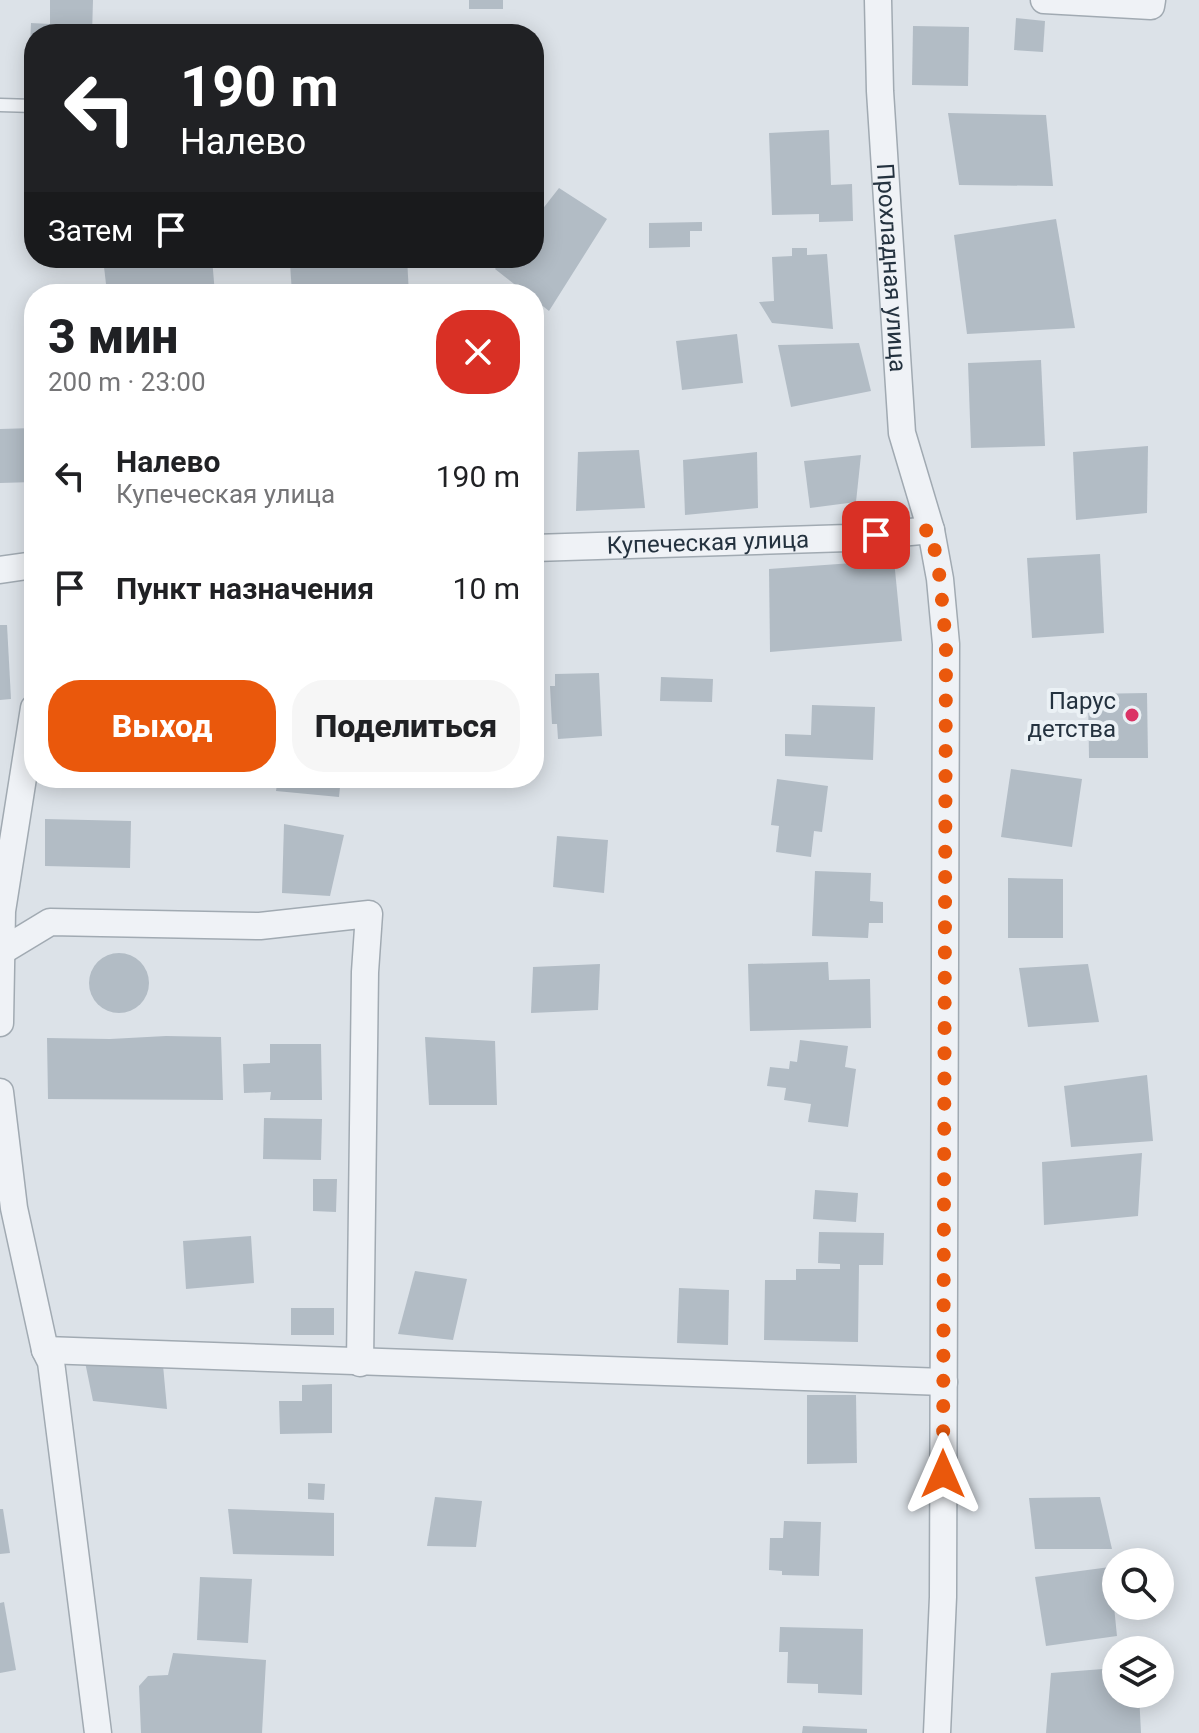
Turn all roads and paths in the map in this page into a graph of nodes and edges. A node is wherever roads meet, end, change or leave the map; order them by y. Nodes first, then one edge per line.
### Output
1 (878, 0) edge
2 (1044, 0) edge
3 (1152, 3) edge
4 (0, 105) edge
5 (24, 106) edge
6 (931, 530) junction
7 (544, 548) edge
8 (24, 566) edge
9 (0, 570) edge
10 (24, 771) edge
11 (2, 951) edge
12 (0, 1023) edge
13 (0, 1092) edge
14 (45, 1350) junction
15 (360, 1363) junction
16 (944, 1382) junction
17 (98, 1733) edge
18 (937, 1733) edge

1 - 6 street, Прохладная улица
2 - 3 street
4 - 5 lane
6 - 7 street, Купеческая улица
6 - 16 street, Прохладная улица
8 - 9 street
10 - 11 street
11 - 12 street
11 - 15 street
13 - 14 street
14 - 15 street
14 - 17 street
15 - 16 street
16 - 18 street, Прохладная улица

